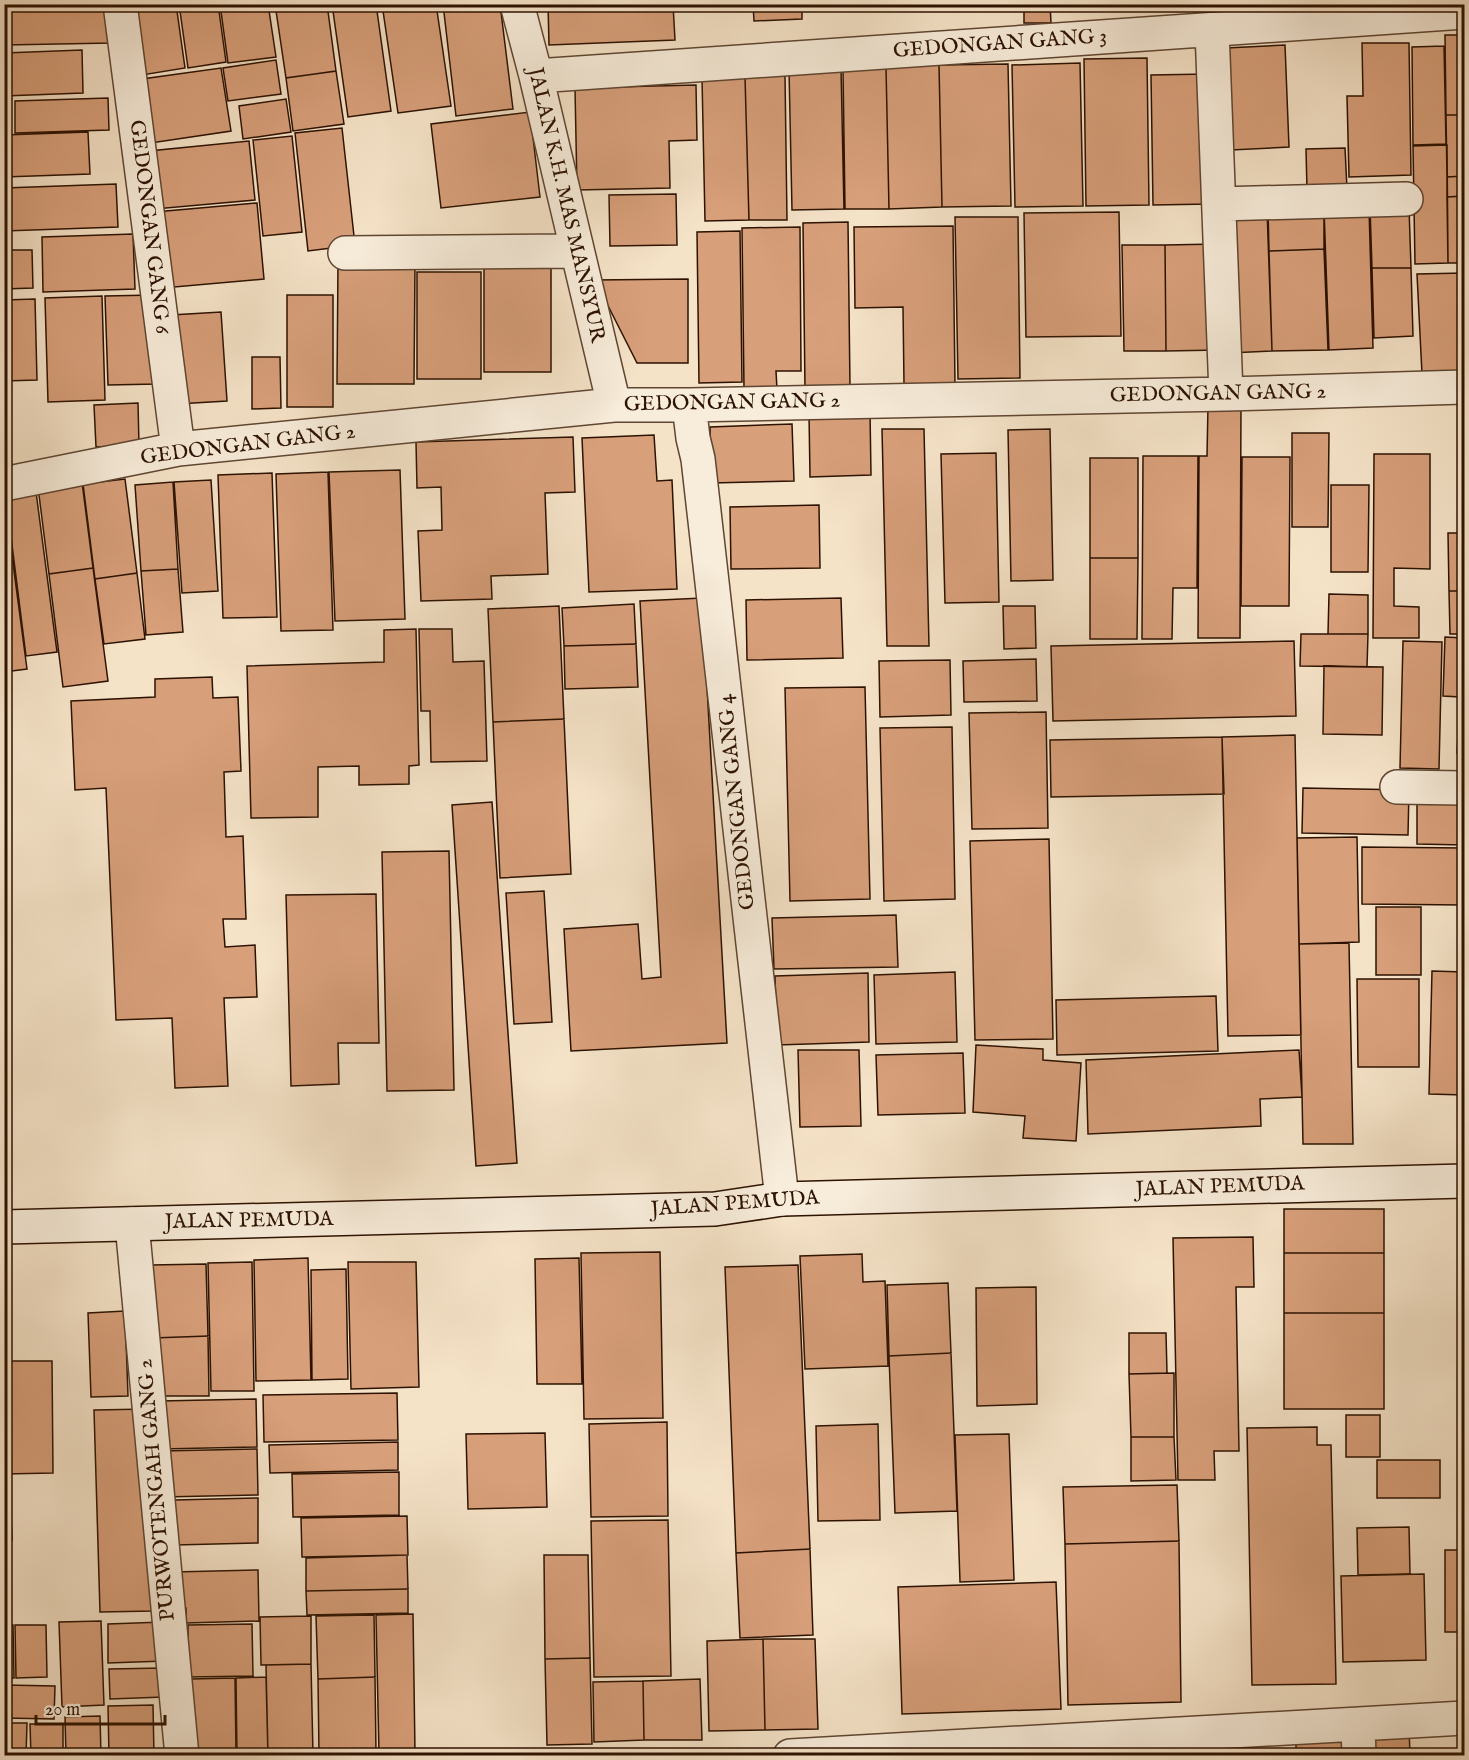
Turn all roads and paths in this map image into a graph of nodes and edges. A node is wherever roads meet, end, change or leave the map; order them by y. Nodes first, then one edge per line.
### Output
1 (120, 4) edge
2 (517, 4) edge
3 (1464, 12) edge
4 (1212, 30) junction
5 (536, 76) junction
6 (1406, 200) dead end
7 (1219, 204) junction
8 (577, 251) junction
9 (345, 253) dead end
10 (1464, 387) edge
11 (1226, 394) junction
12 (614, 405) junction
13 (689, 405) junction
14 (178, 449) junction
15 (4, 484) edge
16 (1397, 787) dead end
17 (1464, 788) edge
18 (1464, 1181) edge
19 (782, 1199) junction
20 (132, 1224) junction
21 (4, 1227) edge
22 (1464, 1718) edge
23 (1358, 1740) edge
24 (182, 1755) edge
25 (790, 1755) edge

1 - 14 street, GEDONGAN GANG 6
2 - 5 street, JALAN K.H. MAS MANSYUR
3 - 4 street, GEDONGAN GANG 3
4 - 5 street, GEDONGAN GANG 3
4 - 7 street
5 - 8 street, JALAN K.H. MAS MANSYUR
6 - 7 street
7 - 11 street
8 - 9 street
8 - 12 street, JALAN K.H. MAS MANSYUR
10 - 11 street, GEDONGAN GANG 2
11 - 13 street, GEDONGAN GANG 2
12 - 13 street, GEDONGAN GANG 2
12 - 14 street, GEDONGAN GANG 2
13 - 19 street, GEDONGAN GANG 4
14 - 15 street, GEDONGAN GANG 2
16 - 17 street
18 - 19 street, JALAN PEMUDA
19 - 20 street, JALAN PEMUDA
20 - 21 street, JALAN PEMUDA
20 - 24 street, PURWOTENGAH GANG 2
22 - 23 street
23 - 25 street

